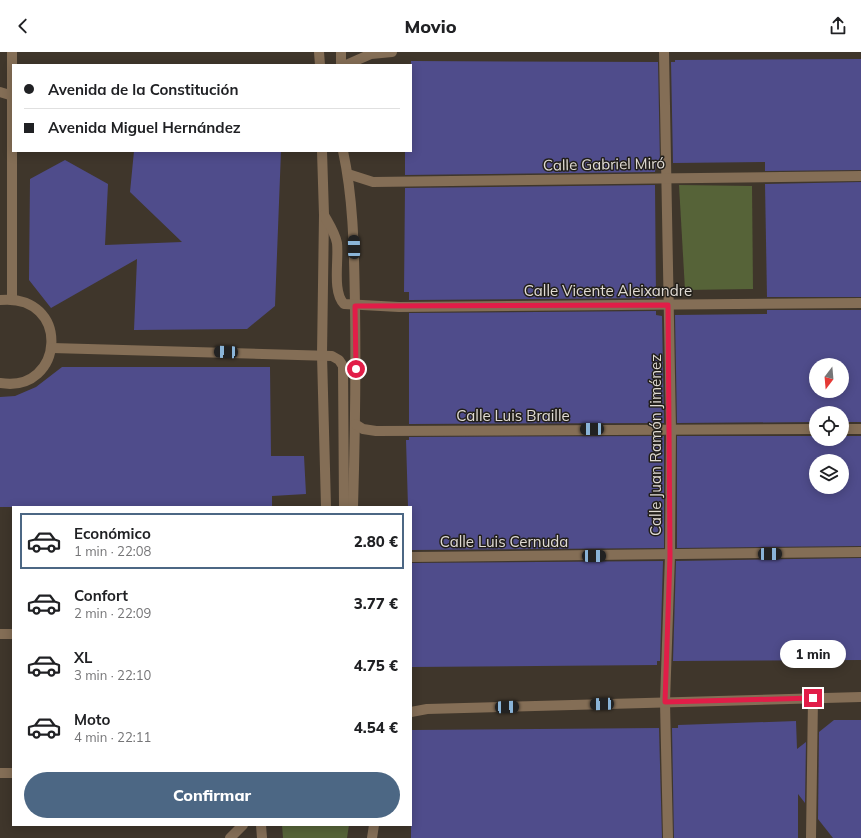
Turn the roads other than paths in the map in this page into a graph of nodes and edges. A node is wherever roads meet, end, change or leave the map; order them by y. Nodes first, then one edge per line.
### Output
1 (12, 52) edge
2 (319, 52) edge
3 (341, 52) edge
4 (392, 52) edge
5 (664, 52) edge
6 (320, 64) edge
7 (341, 64) edge
8 (348, 64) edge
9 (0, 92) edge
10 (12, 96) edge
11 (322, 152) edge
12 (343, 152) edge
13 (348, 174) junction
14 (861, 176) edge
15 (666, 178) junction
16 (324, 215) junction
17 (12, 298) junction
18 (0, 300) edge
19 (861, 303) edge
20 (668, 305) junction
21 (355, 306) junction
22 (52, 348) junction
23 (322, 355) junction
24 (0, 383) edge
25 (355, 424) junction
26 (671, 429) junction
27 (809, 429) edge
28 (849, 429) edge
29 (861, 429) edge
30 (326, 506) edge
31 (344, 506) edge
32 (353, 506) edge
33 (861, 552) edge
34 (670, 556) junction
35 (412, 557) edge
36 (0, 634) edge
37 (12, 634) edge
38 (861, 697) edge
39 (813, 698) junction
40 (665, 702) junction
41 (412, 712) edge
42 (0, 773) edge
43 (12, 773) edge
44 (242, 826) edge
45 (261, 826) edge
46 (374, 826) edge
47 (230, 838) edge
48 (262, 838) edge
49 (372, 838) edge
50 (668, 838) edge
51 (811, 838) edge

1 - 10 street
2 - 6 street
3 - 7 street
4 - 8 street
5 - 15 street, Calle Juan Ramón Jiménez
9 - 10 street
10 - 17 street
11 - 16 street
12 - 13 street
13 - 15 street, Calle Gabriel Miró
13 - 21 street
14 - 15 street, Calle Gabriel Miró
15 - 20 street, Calle Juan Ramón Jiménez
16 - 21 street
16 - 23 street
17 - 18 street
17 - 22 street
19 - 20 street, Calle Vicente Aleixandre
20 - 21 street, Calle Vicente Aleixandre
20 - 26 street, Calle Juan Ramón Jiménez
21 - 25 street
22 - 23 street
22 - 24 street
23 - 30 street
23 - 31 street
25 - 26 street, Calle Luis Braille
25 - 32 street
26 - 27 street, Calle Luis Braille
26 - 34 street, Calle Juan Ramón Jiménez
28 - 29 street
33 - 34 street, Calle Luis Cernuda
34 - 35 street, Calle Luis Cernuda
34 - 40 street, Calle Juan Ramón Jiménez
36 - 37 street
38 - 39 street
39 - 40 street
39 - 51 street
40 - 41 street
40 - 50 street, Calle Juan Ramón Jiménez
42 - 43 street
44 - 47 street
45 - 48 street
46 - 49 street

